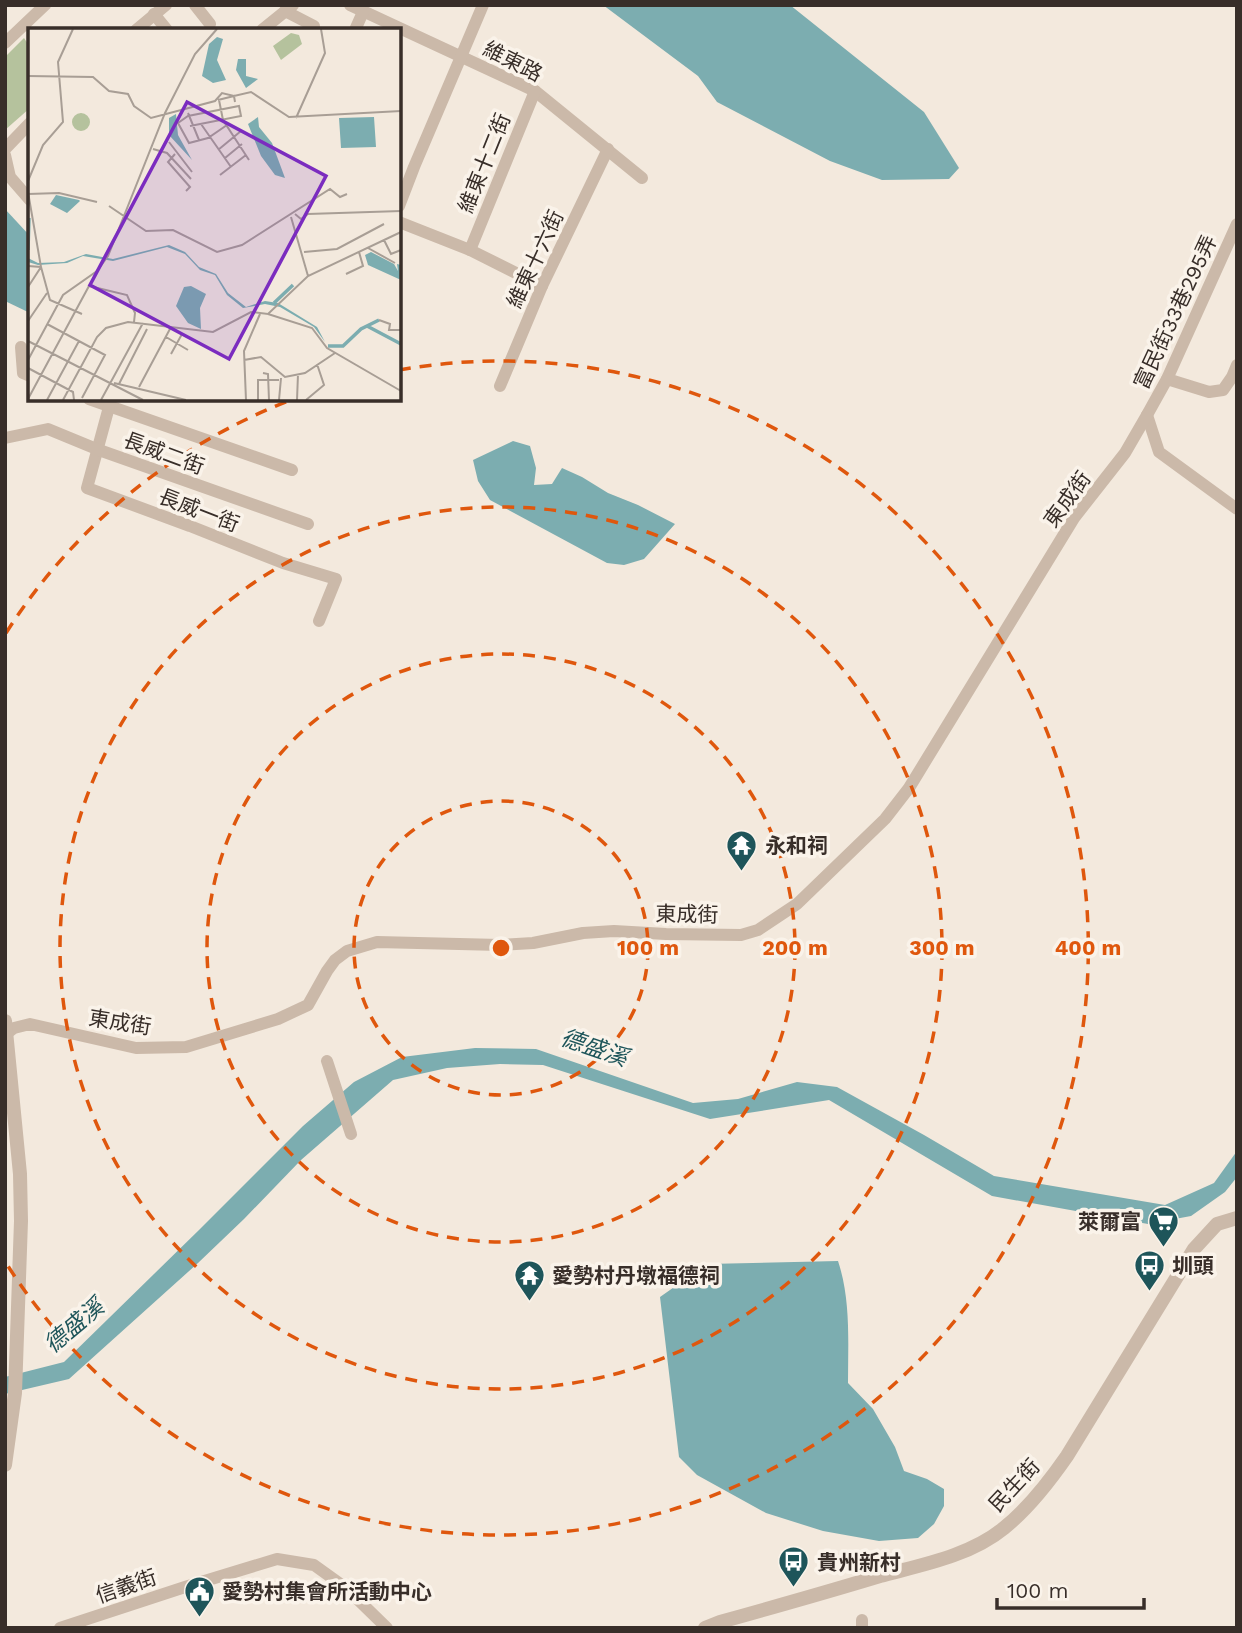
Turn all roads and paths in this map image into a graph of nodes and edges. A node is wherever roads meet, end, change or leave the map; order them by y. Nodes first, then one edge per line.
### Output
1 (45, 5) edge
2 (166, 5) edge
3 (195, 5) edge
4 (350, 5) edge
5 (483, 5) edge
6 (289, 8) edge
7 (363, 12) junction
8 (154, 15) junction
9 (210, 23) dead end
10 (29, 26) edge
11 (314, 26) dead end
12 (138, 28) edge
13 (165, 28) edge
14 (264, 28) edge
15 (356, 28) edge
16 (399, 28) edge
17 (401, 29) edge
18 (5, 43) edge
19 (461, 56) junction
20 (535, 91) junction
21 (28, 126) edge
22 (5, 149) edge
23 (608, 149) junction
24 (5, 155) edge
25 (642, 178) dead end
26 (28, 198) edge
27 (401, 201) edge
28 (401, 223) edge
29 (1237, 224) edge
30 (470, 250) junction
31 (542, 286) junction
32 (21, 347) dead end
33 (1237, 365) edge
34 (28, 375) edge
35 (1167, 379) junction
36 (500, 386) dead end
37 (94, 401) edge
38 (109, 407) junction
39 (1147, 415) junction
40 (5, 438) edge
41 (99, 450) junction
42 (292, 470) dead end
43 (1237, 509) edge
44 (308, 524) dead end
45 (319, 621) dead end
46 (6, 1029) edge
47 (7, 1052) edge
48 (330, 1067) dead end
49 (349, 1129) dead end
50 (1237, 1218) edge
51 (5, 1465) edge
52 (720, 1625) edge
53 (60, 1628) edge
54 (387, 1628) edge
55 (705, 1628) edge

1 - 10 street
2 - 8 street
3 - 9 street
4 - 7 street, 維東路
5 - 19 street
6 - 11 street
6 - 14 street
7 - 15 street
7 - 16 street, 維東路
8 - 12 street
8 - 13 street
10 - 18 street
17 - 19 street, 維東路
19 - 20 street, 維東路
19 - 27 street
20 - 23 street, 維東路
20 - 30 street, 維東十二街
21 - 22 street
23 - 25 street, 維東路
23 - 31 street, 維東十六街
24 - 26 street
28 - 30 street
29 - 35 street, 富民街33巷295弄
30 - 31 street
31 - 36 street, 維東十六街
32 - 34 street
33 - 35 street
35 - 39 street, 富民街33巷295弄
37 - 38 street
38 - 41 street, 長威一街
38 - 42 street
39 - 43 street
39 - 46 street, 東成街
40 - 41 street, 長威二街
41 - 44 street, 長威二街
41 - 45 street, 長威一街
46 - 47 street
47 - 51 street
48 - 49 street
50 - 52 street, 民生街
52 - 55 street, 民生街
53 - 54 street, 信義街

